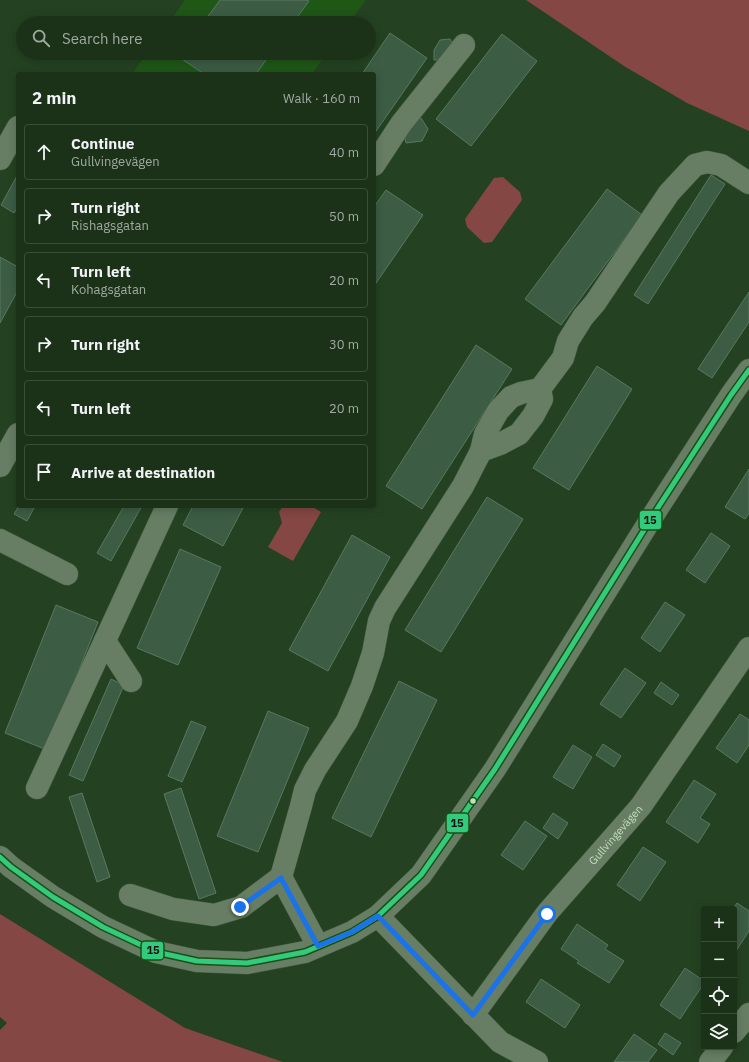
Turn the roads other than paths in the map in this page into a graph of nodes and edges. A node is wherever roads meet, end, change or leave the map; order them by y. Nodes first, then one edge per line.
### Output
1 (464, 45) dead end
2 (16, 131) edge
3 (0, 159) edge
4 (376, 162) edge
5 (749, 182) edge
6 (749, 370) edge
7 (540, 389) junction
8 (16, 438) edge
9 (481, 451) junction
10 (0, 466) edge
11 (167, 508) edge
12 (0, 540) edge
13 (67, 574) dead end
14 (105, 641) junction
15 (749, 648) edge
16 (131, 681) dead end
17 (37, 788) dead end
18 (0, 856) edge
19 (281, 878) junction
20 (130, 895) dead end
21 (378, 916) junction
22 (318, 946) junction
23 (749, 1014) edge
24 (473, 1015) junction
25 (737, 1028) edge
26 (720, 1050) edge
27 (536, 1062) edge
28 (710, 1062) edge

1 - 4 street
2 - 3 street
5 - 7 street
6 - 21 street
7 - 9 street
7 - 9 street
8 - 10 street
9 - 19 street
11 - 14 street
12 - 13 street
14 - 16 street
14 - 17 street
15 - 24 street, Gullvingevägen
18 - 22 street
19 - 20 street
19 - 22 street
21 - 22 street
21 - 24 street
23 - 25 street
24 - 27 street
26 - 28 street

